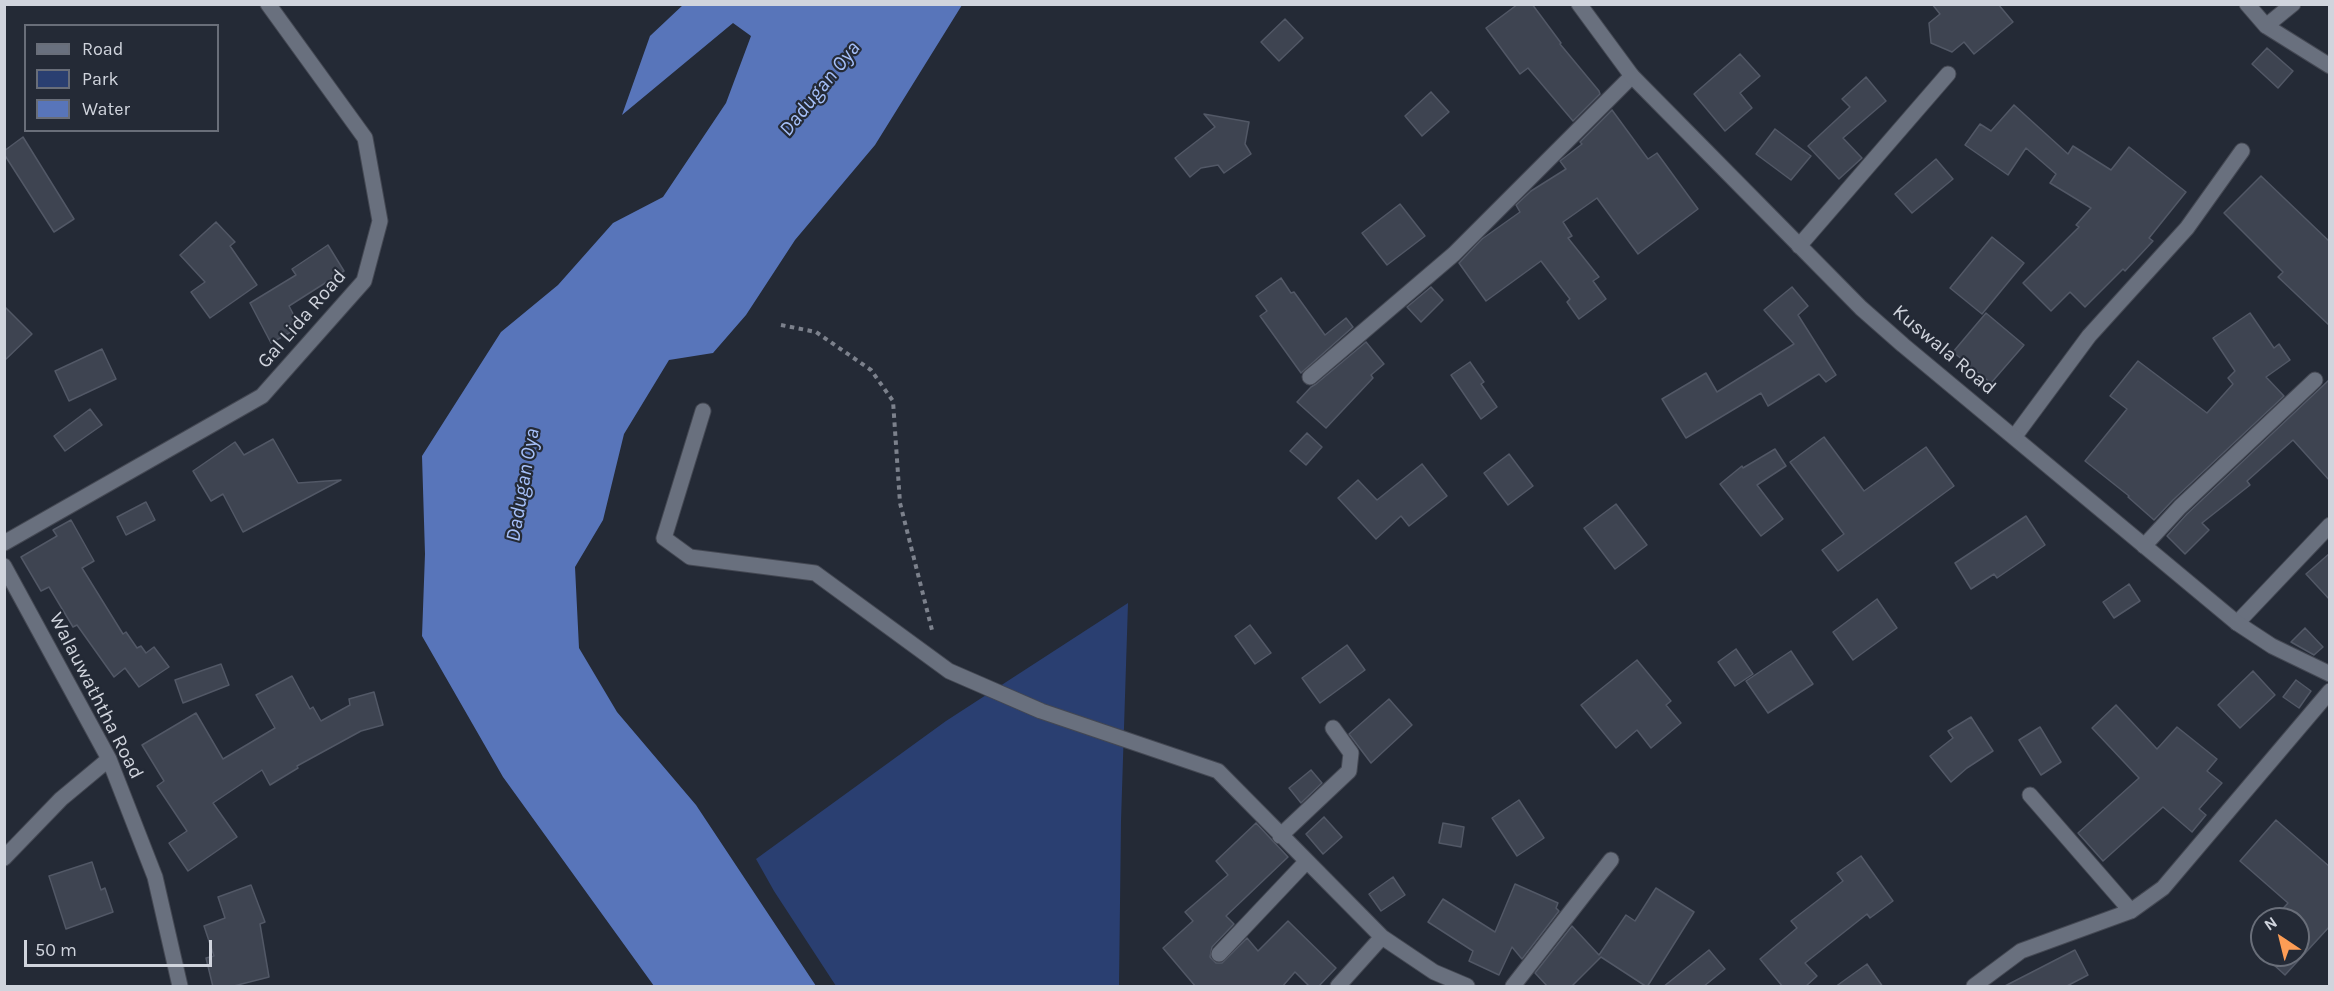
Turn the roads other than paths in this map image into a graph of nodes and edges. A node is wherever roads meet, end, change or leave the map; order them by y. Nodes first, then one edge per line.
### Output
1 (268, 4) edge
2 (1579, 4) edge
3 (2247, 4) edge
4 (2293, 4) edge
5 (2266, 26) junction
6 (2330, 66) edge
7 (1948, 74) dead end
8 (1632, 76) junction
9 (2242, 151) dead end
10 (1799, 246) junction
11 (1310, 377) dead end
12 (2315, 380) dead end
13 (703, 411) dead end
14 (2015, 436) junction
15 (2330, 525) edge
16 (4, 543) edge
17 (2144, 546) junction
18 (4, 566) edge
19 (2237, 623) junction
20 (2330, 674) edge
21 (2330, 690) edge
22 (1333, 728) dead end
23 (109, 759) junction
24 (2030, 795) dead end
25 (1280, 836) junction
26 (4, 858) edge
27 (1611, 860) dead end
28 (1306, 862) junction
29 (2131, 911) junction
30 (1382, 937) junction
31 (1219, 954) dead end
32 (180, 987) edge
33 (1338, 987) edge
34 (1467, 987) edge
35 (1513, 987) edge
36 (1974, 987) edge

1 - 16 street, Gal Lida Road
2 - 8 street, Kuswala Road
3 - 5 street
4 - 5 street
5 - 6 street
7 - 10 street
8 - 10 street, Kuswala Road
8 - 11 street
9 - 14 street
10 - 14 street, Kuswala Road
12 - 17 street
13 - 25 street
14 - 17 street, Kuswala Road
15 - 19 street
17 - 19 street, Kuswala Road
18 - 23 street, Walauwaththa Road
19 - 20 street, Kuswala Road
21 - 29 street
22 - 25 street
23 - 26 street
23 - 32 street, Walauwaththa Road
24 - 29 street
25 - 28 street
27 - 35 street
28 - 30 street
28 - 31 street
29 - 36 street
30 - 33 street
30 - 34 street

